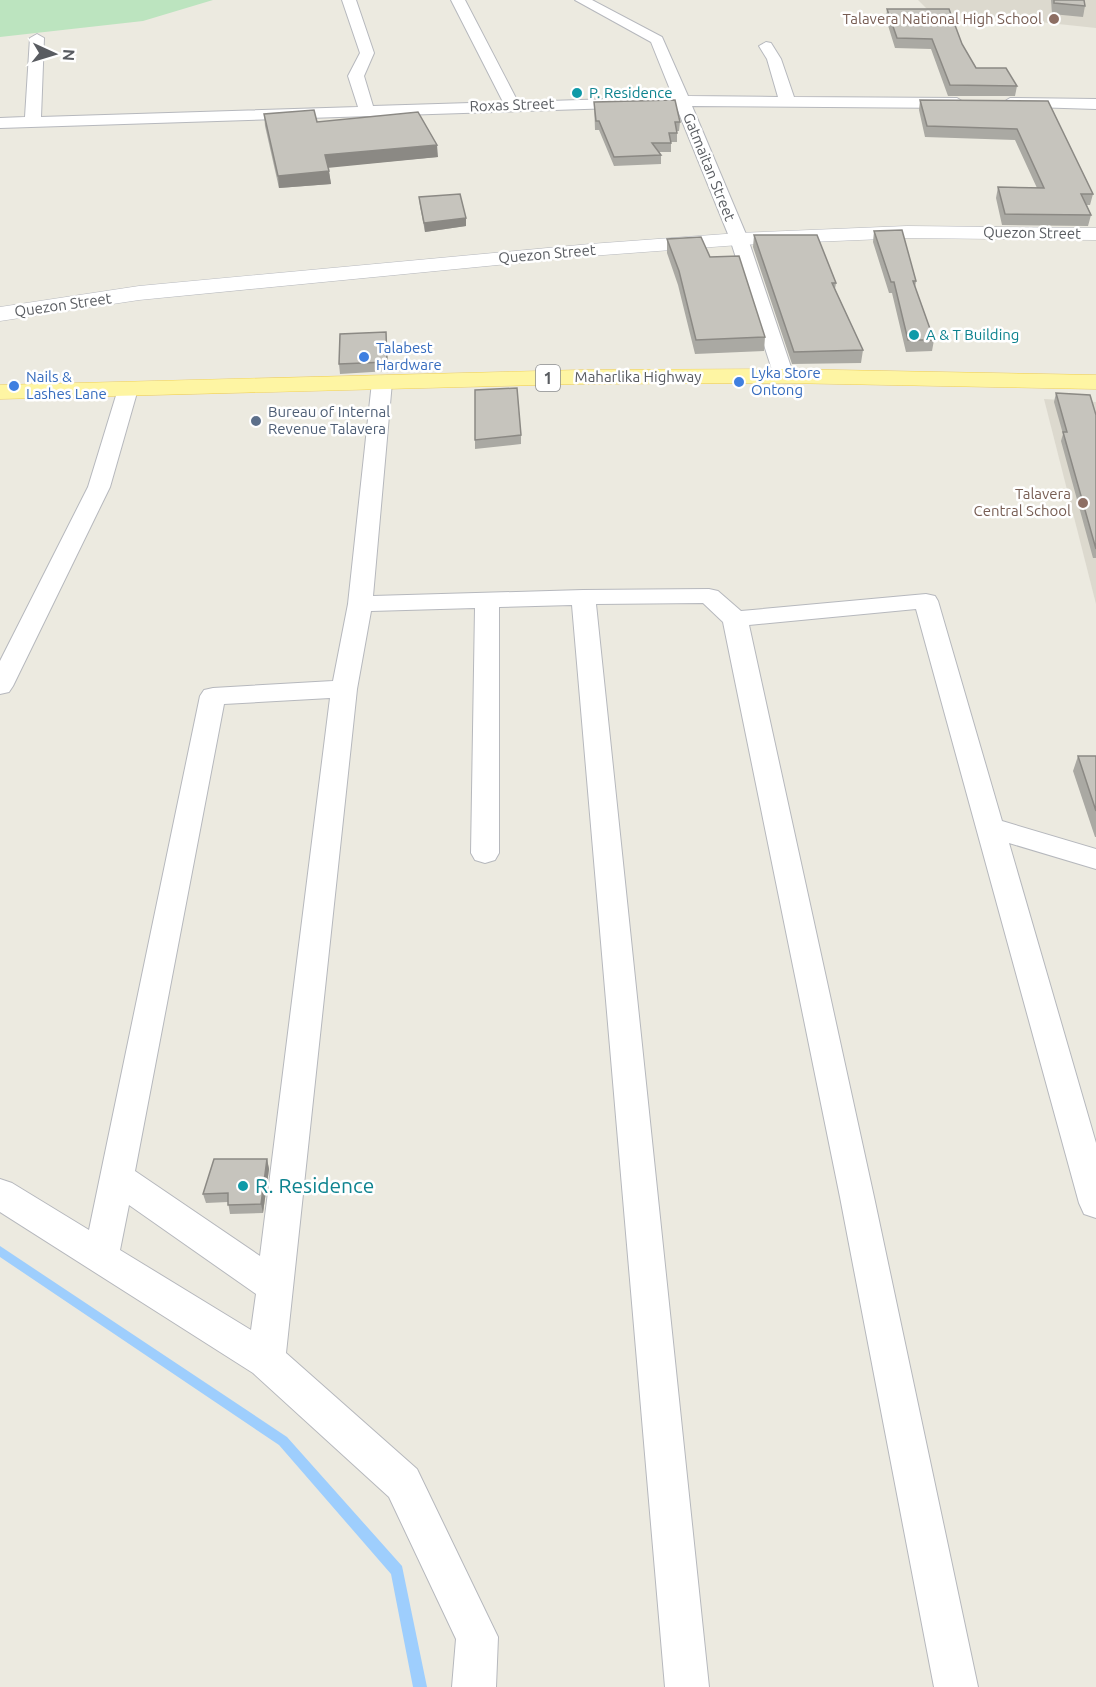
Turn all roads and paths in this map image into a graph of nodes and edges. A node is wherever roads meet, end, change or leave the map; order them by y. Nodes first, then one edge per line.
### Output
1 (349, 0) edge
2 (458, 0) edge
3 (582, 0) edge
4 (37, 38) dead end
5 (766, 46) dead end
6 (682, 100) junction
7 (787, 100) junction
8 (968, 103) edge
9 (991, 103) edge
10 (1096, 104) edge
11 (512, 105) junction
12 (366, 109) junction
13 (33, 122) junction
14 (0, 123) edge
15 (1096, 234) edge
16 (739, 239) junction
17 (0, 314) edge
18 (784, 376) junction
19 (382, 382) junction
20 (1096, 382) edge
21 (128, 389) junction
22 (0, 392) edge
23 (583, 597) junction
24 (487, 602) junction
25 (360, 604) junction
26 (735, 619) junction
27 (0, 686) edge
28 (344, 689) junction
29 (989, 827) junction
30 (485, 853) dead end
31 (1096, 860) edge
32 (117, 1178) junction
33 (0, 1194) edge
34 (1096, 1203) edge
35 (101, 1258) junction
36 (274, 1286) junction
37 (266, 1360) junction
38 (474, 1687) edge
39 (687, 1687) edge
40 (956, 1687) edge

1 - 12 street
2 - 11 street
3 - 6 street, Gatmaitan Street
4 - 13 street
5 - 7 street
6 - 7 street, Roxas Street
6 - 11 street, Roxas Street
6 - 16 street, Gatmaitan Street
7 - 8 street, Roxas Street
9 - 10 street
11 - 12 street, Roxas Street
12 - 13 street, Roxas Street
13 - 14 street, Roxas Street
15 - 16 street, Quezon Street
16 - 17 street, Quezon Street
16 - 18 street, Gatmaitan Street
18 - 19 main road, Maharlika Highway / 1
18 - 20 main road, Maharlika Highway / 1
19 - 21 main road, Maharlika Highway / 1
19 - 25 street
21 - 22 main road, Maharlika Highway / 1
21 - 27 street
23 - 24 street
23 - 26 street
23 - 39 street
24 - 25 street
24 - 30 street
25 - 28 street
26 - 29 street
26 - 40 street
28 - 32 street
28 - 36 street
29 - 31 street
29 - 34 street
32 - 35 street
32 - 36 street
33 - 35 street
35 - 37 street
36 - 37 street
37 - 38 street

